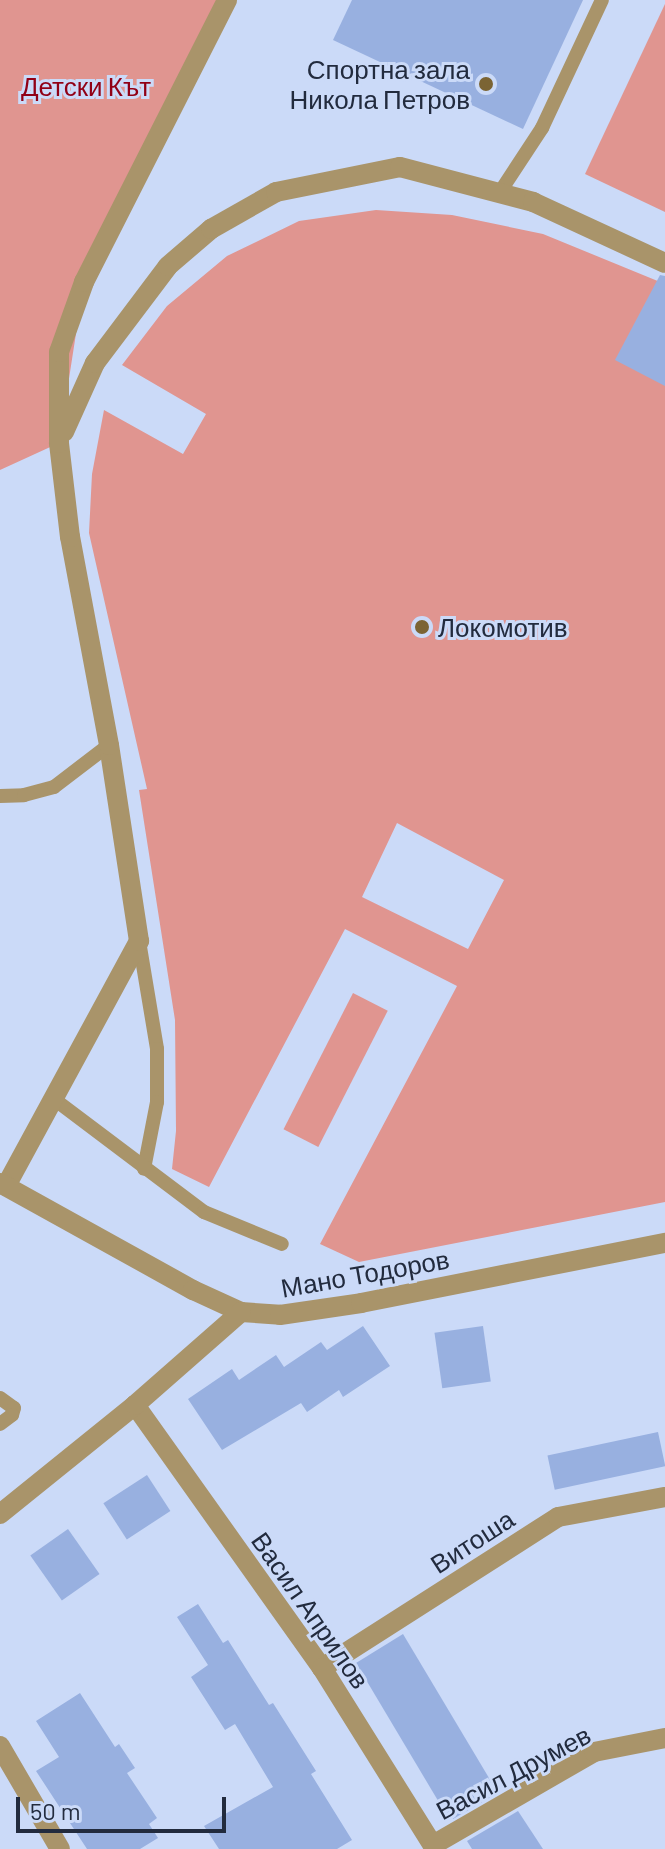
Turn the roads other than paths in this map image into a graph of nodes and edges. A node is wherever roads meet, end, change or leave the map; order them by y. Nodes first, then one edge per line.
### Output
1 (227, 0) edge
2 (602, 0) edge
3 (500, 192) junction
4 (665, 263) edge
5 (59, 443) junction
6 (109, 745) junction
7 (0, 796) edge
8 (139, 941) junction
9 (54, 1099) junction
10 (144, 1169) junction
11 (3, 1184) edge
12 (665, 1243) edge
13 (282, 1244) dead end
14 (241, 1312) junction
15 (0, 1398) edge
16 (135, 1405) junction
17 (0, 1424) edge
18 (665, 1497) edge
19 (0, 1514) edge
20 (322, 1668) junction
21 (665, 1738) edge
22 (0, 1746) edge
23 (434, 1847) edge
24 (60, 1849) edge

1 - 5 street
2 - 3 lane
3 - 4 street
3 - 5 street
5 - 6 street
6 - 7 lane
6 - 8 street
8 - 9 street
8 - 10 lane
9 - 10 lane
9 - 11 street
10 - 13 lane
11 - 14 street
12 - 14 street, Мано Тодоров
14 - 16 street
15 - 17 lane
16 - 19 street
16 - 20 street, Васил Априлов
18 - 20 street, Витоша
20 - 23 street, Васил Априлов
21 - 23 street, Васил Друмев
22 - 24 street

